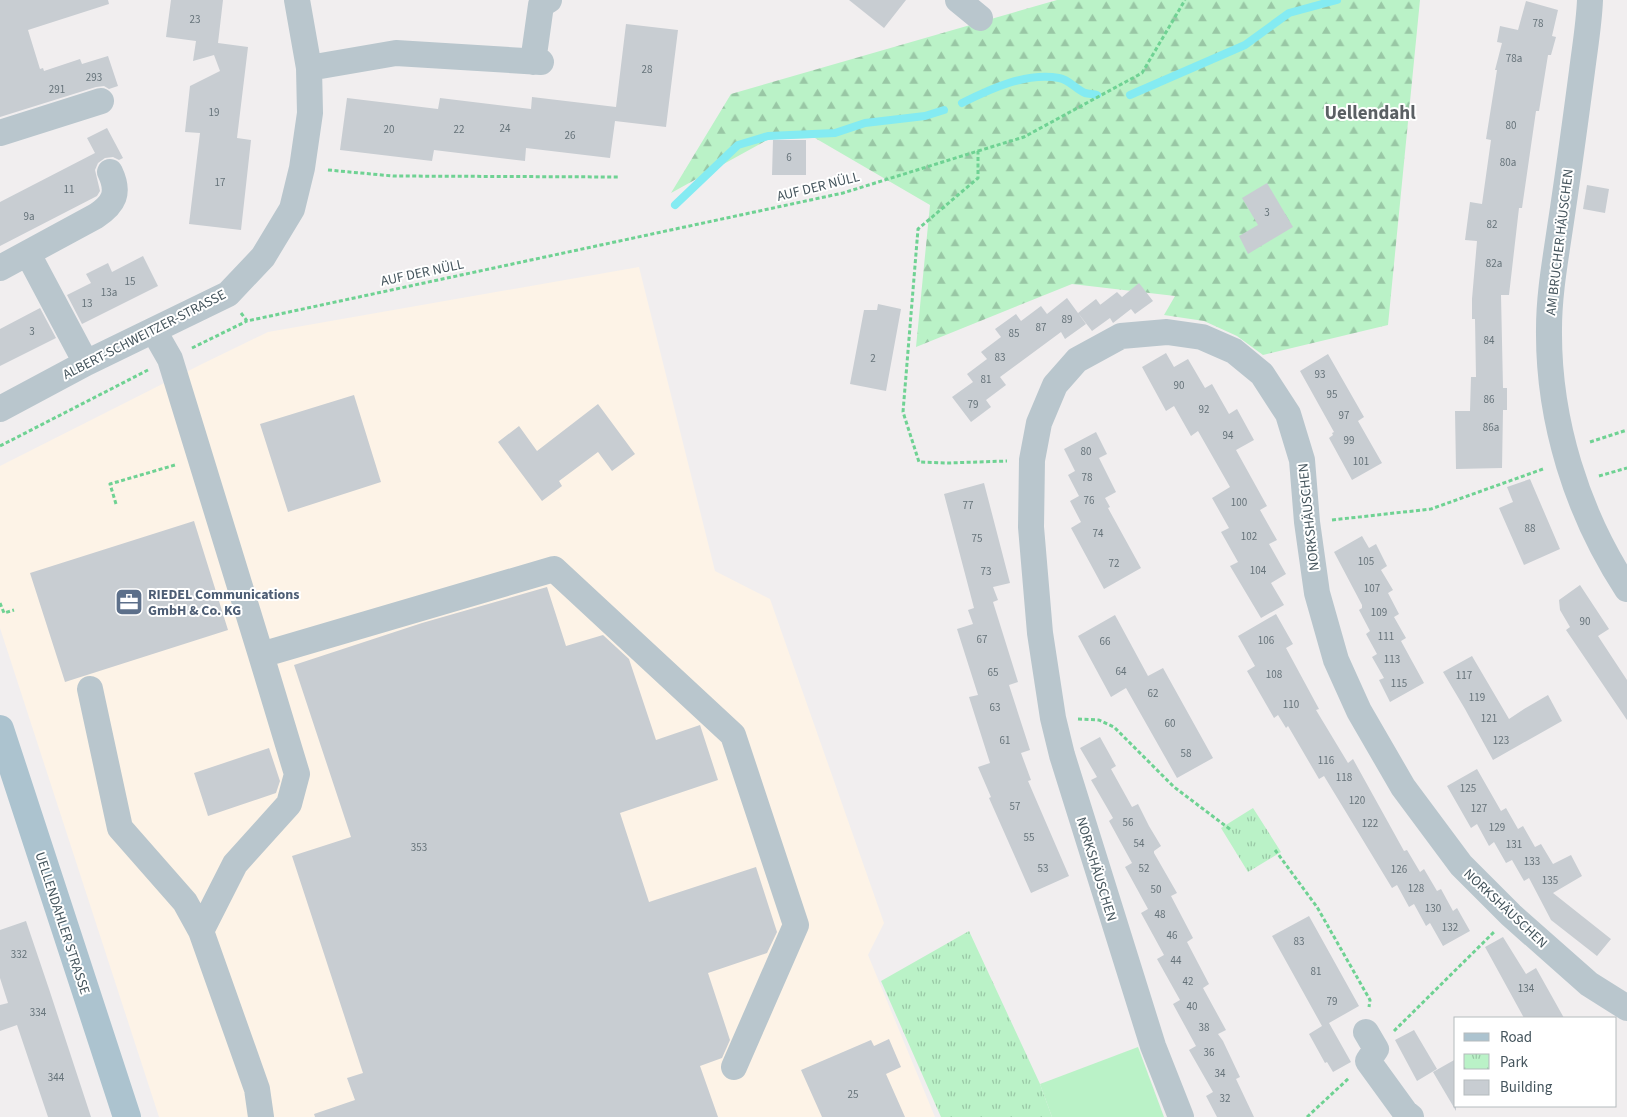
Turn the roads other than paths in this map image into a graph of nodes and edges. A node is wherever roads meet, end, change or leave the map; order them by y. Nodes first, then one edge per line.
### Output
1 (297, 0) edge
2 (549, 0) edge
3 (958, 0) edge
4 (1590, 0) edge
5 (980, 18) dead end
6 (309, 68) junction
7 (101, 101) dead end
8 (0, 133) edge
9 (110, 172) dead end
10 (28, 254) junction
11 (0, 268) edge
12 (154, 331) junction
13 (86, 363) junction
14 (0, 409) edge
15 (1627, 589) edge
16 (261, 655) junction
17 (90, 689) dead end
18 (0, 729) edge
19 (201, 932) junction
20 (1627, 1008) edge
21 (1370, 1047) road end
22 (734, 1067) dead end
23 (126, 1117) edge
24 (261, 1117) edge
25 (1181, 1117) edge
26 (1411, 1117) edge

1 - 6 street, ALBERT-SCHWEITZER-STRASSE
2 - 6 street
3 - 5 street
4 - 15 street, AM BRUCHER HÄUSCHEN
6 - 12 street, ALBERT-SCHWEITZER-STRASSE
7 - 8 street
9 - 10 street
10 - 11 street
10 - 13 street
12 - 13 street, ALBERT-SCHWEITZER-STRASSE
12 - 16 street
13 - 14 street, ALBERT-SCHWEITZER-STRASSE
16 - 19 street
16 - 22 street
17 - 19 street
18 - 23 main road, UELLENDAHLER STRASSE
19 - 24 street
20 - 25 street, NORKSHÄUSCHEN
21 - 26 street

